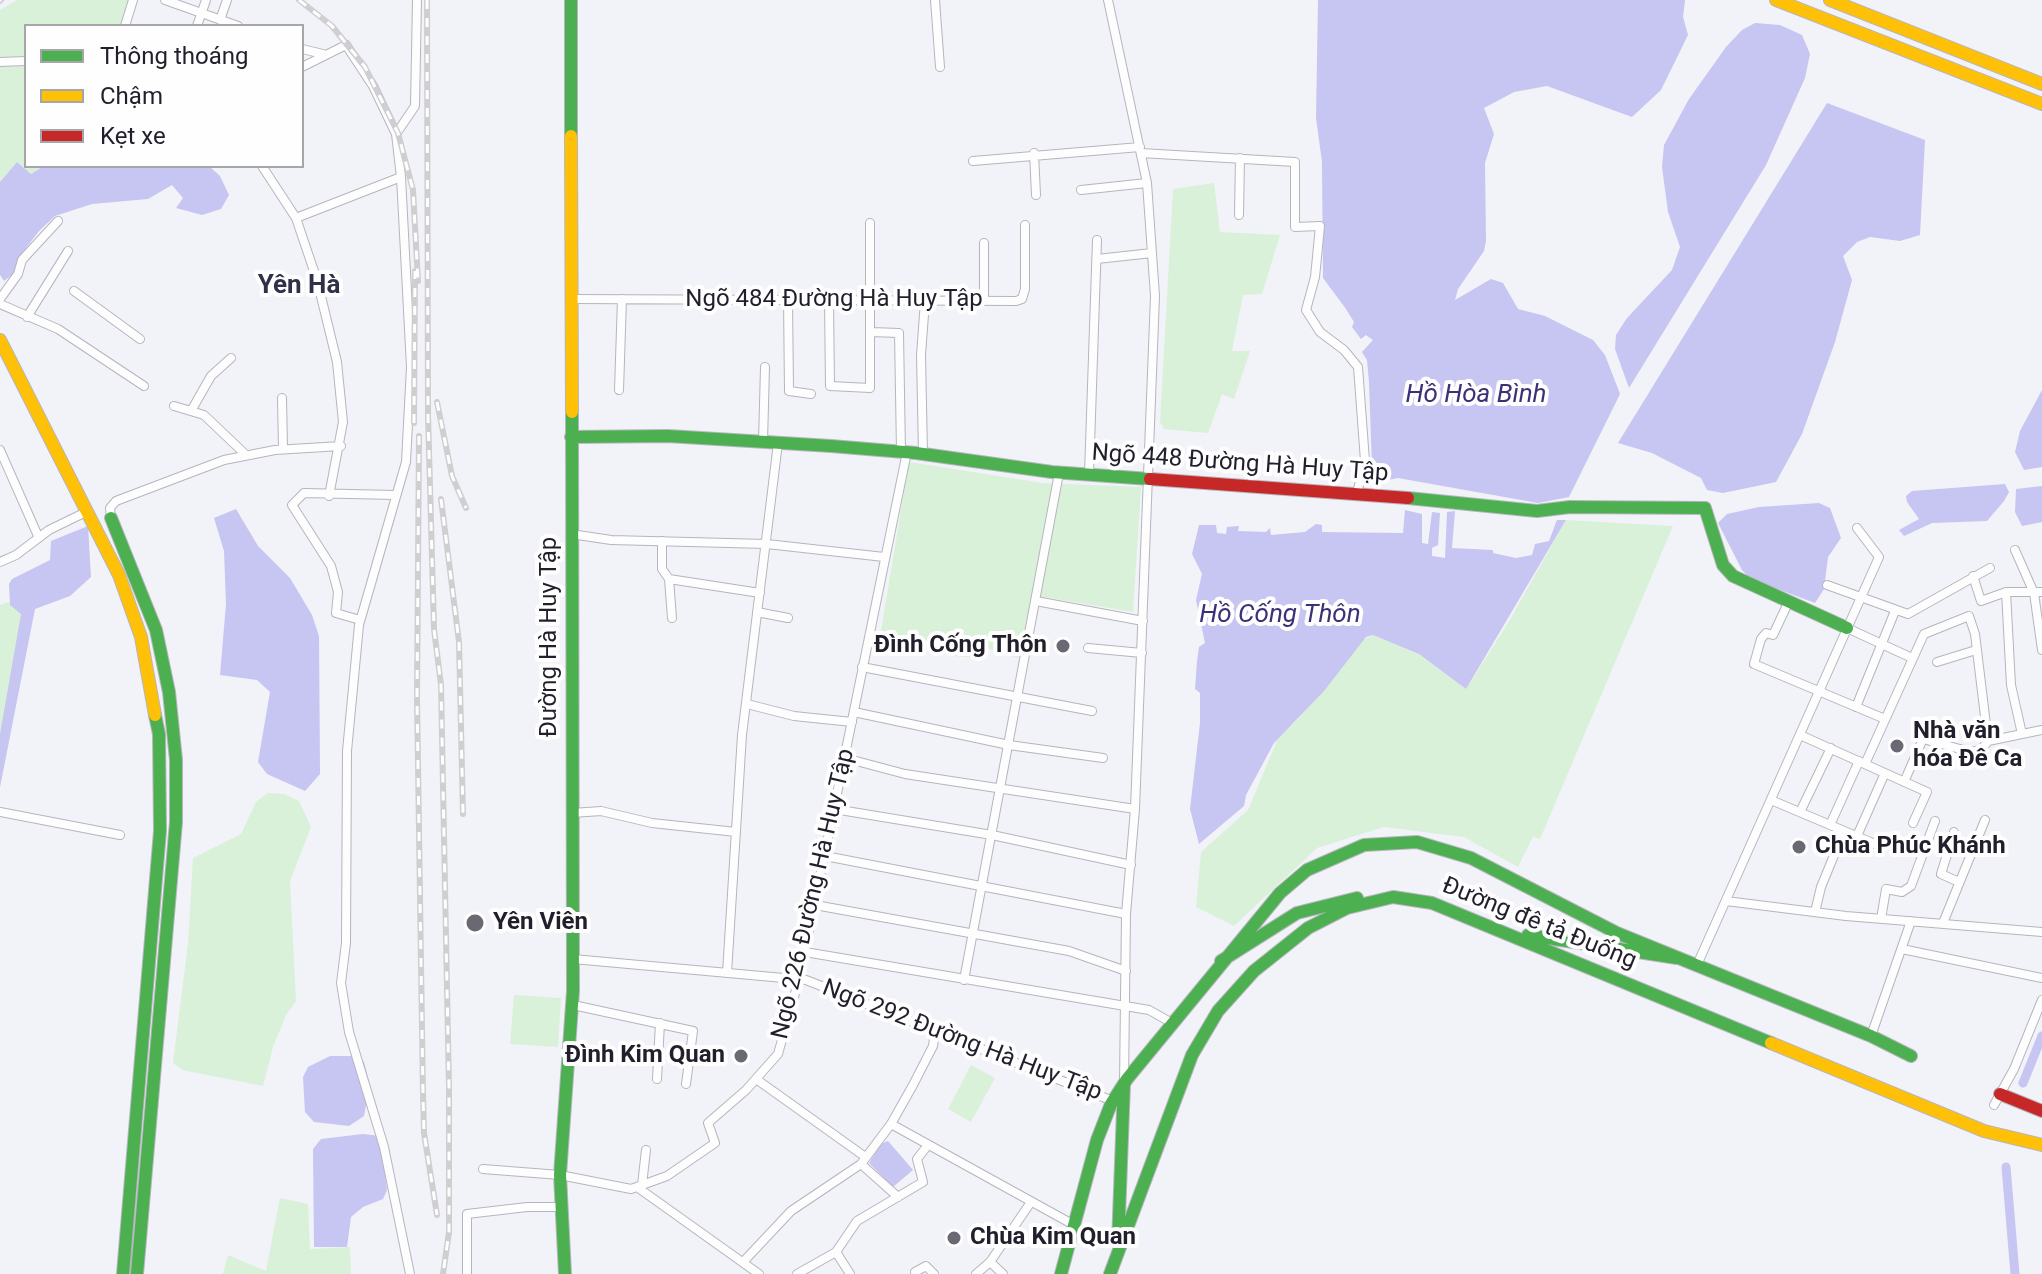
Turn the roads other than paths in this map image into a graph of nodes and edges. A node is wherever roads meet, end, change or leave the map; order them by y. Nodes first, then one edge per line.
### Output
1 (133, 0) edge
2 (165, 0) edge
3 (206, 0) edge
4 (227, 0) edge
5 (417, 0) edge
6 (571, 0) edge
7 (935, 0) edge
8 (1108, 0) edge
9 (1776, 0) edge
10 (1830, 0) edge
11 (201, 13) junction
12 (220, 20) junction
13 (129, 24) edge
14 (198, 24) edge
15 (232, 24) edge
16 (304, 49) edge
17 (323, 54) junction
18 (24, 61) edge
19 (0, 62) edge
20 (304, 66) edge
21 (940, 67) dead end
22 (2041, 84) edge
23 (2038, 102) edge
24 (396, 134) junction
25 (1141, 150) junction
26 (1034, 153) junction
27 (1240, 158) junction
28 (973, 161) dead end
29 (263, 168) edge
30 (401, 177) junction
31 (1147, 183) junction
32 (1081, 190) dead end
33 (1036, 195) dead end
34 (1239, 215) dead end
35 (296, 218) junction
36 (58, 221) dead end
37 (870, 223) dead end
38 (1025, 225) dead end
39 (1097, 240) dead end
40 (984, 243) dead end
41 (68, 251) dead end
42 (1152, 253) junction
43 (1097, 259) junction
44 (74, 291) dead end
45 (571, 299) junction
46 (622, 299) junction
47 (788, 300) junction
48 (829, 300) junction
49 (871, 301) junction
50 (925, 301) junction
51 (984, 301) junction
52 (0, 302) edge
53 (27, 317) junction
54 (871, 332) junction
55 (140, 339) dead end
56 (0, 340) edge
57 (231, 358) dead end
58 (765, 367) dead end
59 (144, 386) dead end
60 (619, 390) dead end
61 (811, 394) dead end
62 (282, 398) dead end
63 (174, 406) dead end
64 (191, 411) junction
65 (571, 437) junction
66 (763, 442) junction
67 (778, 443) junction
68 (341, 446) junction
69 (283, 449) junction
70 (0, 450) edge
71 (904, 452) junction
72 (923, 454) junction
73 (246, 455) junction
74 (1059, 473) junction
75 (1089, 474) junction
76 (1149, 478) junction
77 (1357, 493) junction
78 (396, 495) junction
79 (329, 496) junction
80 (88, 511) junction
81 (111, 518) joint
82 (1857, 528) dead end
83 (571, 534) junction
84 (38, 536) junction
85 (662, 541) junction
86 (767, 544) junction
87 (2015, 550) dead end
88 (884, 557) junction
89 (0, 562) edge
90 (1990, 568) dead end
91 (1973, 576) junction
92 (669, 579) junction
93 (1827, 585) dead end
94 (2006, 592) junction
95 (760, 593) junction
96 (2038, 593) edge
97 (1862, 597) junction
98 (1036, 601) junction
99 (1789, 601) junction
100 (1895, 611) junction
101 (757, 612) junction
102 (672, 618) dead end
103 (788, 618) dead end
104 (360, 620) junction
105 (1143, 621) junction
106 (1847, 628) junction
107 (2040, 628) edge
108 (156, 633) junction
109 (141, 637) junction
110 (1883, 644) junction
111 (1088, 648) dead end
112 (1976, 650) junction
113 (2042, 650) edge
114 (1142, 653) junction
115 (1912, 658) junction
116 (1937, 662) dead end
117 (862, 667) junction
118 (1820, 693) junction
119 (1018, 696) junction
120 (747, 704) junction
121 (1856, 707) junction
122 (1092, 711) dead end
123 (854, 712) junction
124 (1885, 719) junction
125 (852, 722) junction
126 (1929, 725) dead end
127 (2042, 730) edge
128 (2022, 734) junction
129 (1800, 735) junction
130 (1923, 739) junction
131 (1988, 741) junction
132 (1009, 745) junction
133 (1831, 748) junction
134 (845, 758) junction
135 (1103, 758) dead end
136 (1862, 763) junction
137 (1885, 773) junction
138 (1904, 782) junction
139 (1001, 789) junction
140 (1771, 800) junction
141 (834, 809) junction
142 (1135, 809) junction
143 (0, 812) edge
144 (1800, 812) junction
145 (572, 813) junction
146 (1985, 820) dead end
147 (1935, 821) dead end
148 (1913, 823) dead end
149 (1830, 825) junction
150 (1844, 831) junction
151 (736, 832) junction
152 (1954, 832) dead end
153 (120, 835) dead end
154 (992, 835) junction
155 (1857, 836) junction
156 (1875, 844) dead end
157 (825, 856) junction
158 (1131, 865) junction
159 (1959, 882) junction
160 (981, 886) junction
161 (1393, 897) junction
162 (1726, 901) junction
163 (815, 905) junction
164 (1815, 912) junction
165 (1126, 914) junction
166 (1881, 919) junction
167 (1911, 921) junction
168 (1943, 923) junction
169 (1504, 932) junction
170 (2042, 932) edge
171 (975, 934) junction
172 (1902, 949) junction
173 (805, 952) junction
174 (1677, 958) junction
175 (573, 959) junction
176 (1221, 961) junction
177 (1697, 965) junction
178 (1126, 971) junction
179 (727, 973) junction
180 (2042, 978) edge
181 (799, 979) junction
182 (964, 980) junction
183 (2042, 1000) edge
184 (573, 1005) junction
185 (1124, 1008) junction
186 (660, 1023) junction
187 (1172, 1023) junction
188 (935, 1031) junction
189 (1871, 1036) junction
190 (1911, 1056) dead end
191 (657, 1079) dead end
192 (756, 1079) junction
193 (686, 1084) dead end
194 (1124, 1084) junction
195 (1997, 1100) joint
196 (1113, 1101) junction
197 (2042, 1111) edge
198 (891, 1124) junction
199 (928, 1145) junction
200 (2042, 1145) edge
201 (646, 1150) dead end
202 (862, 1160) junction
203 (483, 1169) dead end
204 (560, 1175) junction
205 (639, 1186) junction
206 (898, 1197) junction
207 (1031, 1202) junction
208 (561, 1207) junction
209 (1074, 1225) junction
210 (125, 1249) junction
211 (139, 1251) junction
212 (836, 1252) junction
213 (1117, 1255) junction
214 (744, 1261) junction
215 (990, 1262) junction
216 (915, 1272) dead end
217 (123, 1274) edge
218 (137, 1274) edge
219 (410, 1274) edge
220 (467, 1274) edge
221 (565, 1274) edge
222 (759, 1274) edge
223 (797, 1274) edge
224 (850, 1274) edge
225 (934, 1274) edge
226 (976, 1274) edge
227 (1003, 1274) edge
228 (1061, 1274) edge
229 (1110, 1274) edge

1 - 13 street
2 - 11 street
3 - 11 street
4 - 12 street
5 - 24 street
6 - 45 street, Đường Hà Huy Tập
7 - 21 street
8 - 25 street
9 - 23 street
10 - 22 street
11 - 12 street
11 - 14 street
12 - 15 street
16 - 17 street
17 - 20 street
17 - 24 street
18 - 19 street
22 - 23 street
24 - 30 street
25 - 26 street
25 - 27 street
25 - 31 street
26 - 28 street
26 - 33 street
27 - 34 street
27 - 77 street
29 - 35 street
30 - 35 street
30 - 78 street
31 - 32 street
31 - 42 street
35 - 68 street
36 - 52 street
37 - 49 street
38 - 51 street, Ngõ 484 Đường Hà Huy Tập
39 - 43 street
40 - 51 street
41 - 53 street
42 - 43 street
42 - 76 street
43 - 75 street
44 - 55 street
45 - 46 street, Ngõ 484 Đường Hà Huy Tập
45 - 65 street, Đường Hà Huy Tập
46 - 47 street, Ngõ 484 Đường Hà Huy Tập
46 - 60 street
47 - 48 street, Ngõ 484 Đường Hà Huy Tập
47 - 61 street
48 - 49 street, Ngõ 484 Đường Hà Huy Tập
48 - 54 street
49 - 50 street, Ngõ 484 Đường Hà Huy Tập
49 - 54 street
50 - 51 street, Ngõ 484 Đường Hà Huy Tập
50 - 72 street
52 - 53 street
53 - 59 street
54 - 71 street, Ngõ 226 Đường Hà Huy Tập
56 - 80 street
57 - 64 street
58 - 66 street
62 - 69 street
63 - 64 street
64 - 73 street
65 - 66 street, Ngõ 448 Đường Hà Huy Tập
65 - 83 street, Đường Hà Huy Tập
66 - 67 street, Ngõ 448 Đường Hà Huy Tập
67 - 71 street, Ngõ 448 Đường Hà Huy Tập
67 - 86 street
68 - 69 street
68 - 79 street
69 - 73 street
70 - 84 street
71 - 72 street, Ngõ 448 Đường Hà Huy Tập
71 - 88 street, Ngõ 226 Đường Hà Huy Tập
72 - 74 street, Ngõ 448 Đường Hà Huy Tập
73 - 81 street
74 - 75 street, Ngõ 448 Đường Hà Huy Tập
74 - 98 street
75 - 76 street, Ngõ 448 Đường Hà Huy Tập
76 - 77 street, Ngõ 448 Đường Hà Huy Tập
76 - 105 street
77 - 99 street, Ngõ 448 Đường Hà Huy Tập
78 - 79 street
78 - 104 street
79 - 104 street
80 - 84 street
80 - 109 street
81 - 108 street
82 - 97 street
83 - 85 street
83 - 145 street, Đường Hà Huy Tập
84 - 89 street
85 - 86 street
85 - 92 street
86 - 88 street
86 - 95 street
87 - 96 street
88 - 117 street, Ngõ 226 Đường Hà Huy Tập
90 - 91 street
91 - 94 street
91 - 100 street
92 - 95 street
92 - 102 street
93 - 97 street
94 - 96 street
94 - 128 street
95 - 101 street
96 - 107 street
97 - 100 street
97 - 106 street
98 - 105 street
98 - 119 street
99 - 106 street, Ngõ 448 Đường Hà Huy Tập
99 - 118 street
100 - 110 street
101 - 103 street
101 - 120 street
104 - 219 street
105 - 114 street
106 - 110 street
106 - 118 street
107 - 113 street
108 - 109 street
108 - 211 street
109 - 210 street
110 - 115 street
110 - 121 street
111 - 114 street
112 - 115 street
112 - 116 street
112 - 131 street
114 - 142 street
115 - 124 street
117 - 119 street
117 - 123 street, Ngõ 226 Đường Hà Huy Tập
118 - 121 street
118 - 129 street
119 - 122 street
119 - 132 street
120 - 125 street
120 - 151 street
121 - 124 street
123 - 125 street, Ngõ 226 Đường Hà Huy Tập
123 - 132 street
124 - 136 street
125 - 134 street, Ngõ 226 Đường Hà Huy Tập
126 - 130 street
127 - 128 street
128 - 131 street
129 - 133 street
129 - 140 street
130 - 131 street
130 - 138 street
132 - 135 street
132 - 139 street
133 - 136 street
133 - 144 street
134 - 139 street
134 - 141 street, Ngõ 226 Đường Hà Huy Tập
136 - 137 street
136 - 149 street
137 - 138 street
137 - 155 street
138 - 148 street
139 - 142 street
139 - 154 street
140 - 144 street
140 - 162 street
141 - 154 street
141 - 157 street, Ngõ 226 Đường Hà Huy Tập
142 - 158 street
143 - 153 street
144 - 149 street
145 - 151 street
145 - 175 street, Đường Hà Huy Tập
146 - 159 street
147 - 166 street
149 - 150 street
150 - 155 street
150 - 164 street
151 - 179 street
152 - 159 street
154 - 158 street
154 - 160 street
155 - 156 street
157 - 160 street
157 - 163 street, Ngõ 226 Đường Hà Huy Tập
158 - 165 street
159 - 168 street
160 - 165 street
160 - 171 street
161 - 169 street, Đường đê tả Đuống
161 - 176 street
161 - 213 street, Đường đê tả Đuống
162 - 164 street
162 - 177 street
163 - 171 street
163 - 173 street, Ngõ 226 Đường Hà Huy Tập
164 - 166 street
165 - 178 street
166 - 167 street
167 - 168 street
167 - 172 street
168 - 170 street
169 - 174 street
169 - 200 street, Đường đê tả Đuống
171 - 178 street
171 - 182 street
172 - 180 street
172 - 189 street
173 - 181 street, Ngõ 226 Đường Hà Huy Tập
173 - 182 street
174 - 176 street
174 - 177 street
175 - 179 street, Ngõ 292 Đường Hà Huy Tập
175 - 184 street, Đường Hà Huy Tập
176 - 187 street
177 - 189 street
178 - 185 street
179 - 181 street, Ngõ 292 Đường Hà Huy Tập
181 - 188 street, Ngõ 292 Đường Hà Huy Tập
181 - 192 street, Ngõ 226 Đường Hà Huy Tập
182 - 185 street
183 - 195 street
184 - 186 street
184 - 204 street, Đường Hà Huy Tập
185 - 187 street
185 - 194 street
186 - 191 street
186 - 193 street
187 - 194 street
188 - 196 street, Ngõ 292 Đường Hà Huy Tập
188 - 198 street
189 - 190 street
192 - 202 street
192 - 205 street, Ngõ 226 Đường Hà Huy Tập
194 - 196 street
194 - 213 street
195 - 197 street
196 - 209 street
198 - 199 street
198 - 202 street
199 - 206 street
199 - 207 street
201 - 205 street
202 - 206 street
202 - 214 street
203 - 204 street
204 - 205 street
204 - 208 street, Đường Hà Huy Tập
205 - 214 street
206 - 212 street
207 - 209 street
207 - 215 street
208 - 220 street
208 - 221 street, Đường Hà Huy Tập
209 - 228 street
210 - 211 street
210 - 217 street
211 - 218 street
212 - 223 street
212 - 224 street
213 - 229 street, Đường đê tả Đuống
214 - 222 street
215 - 226 street
215 - 227 street
216 - 225 street

